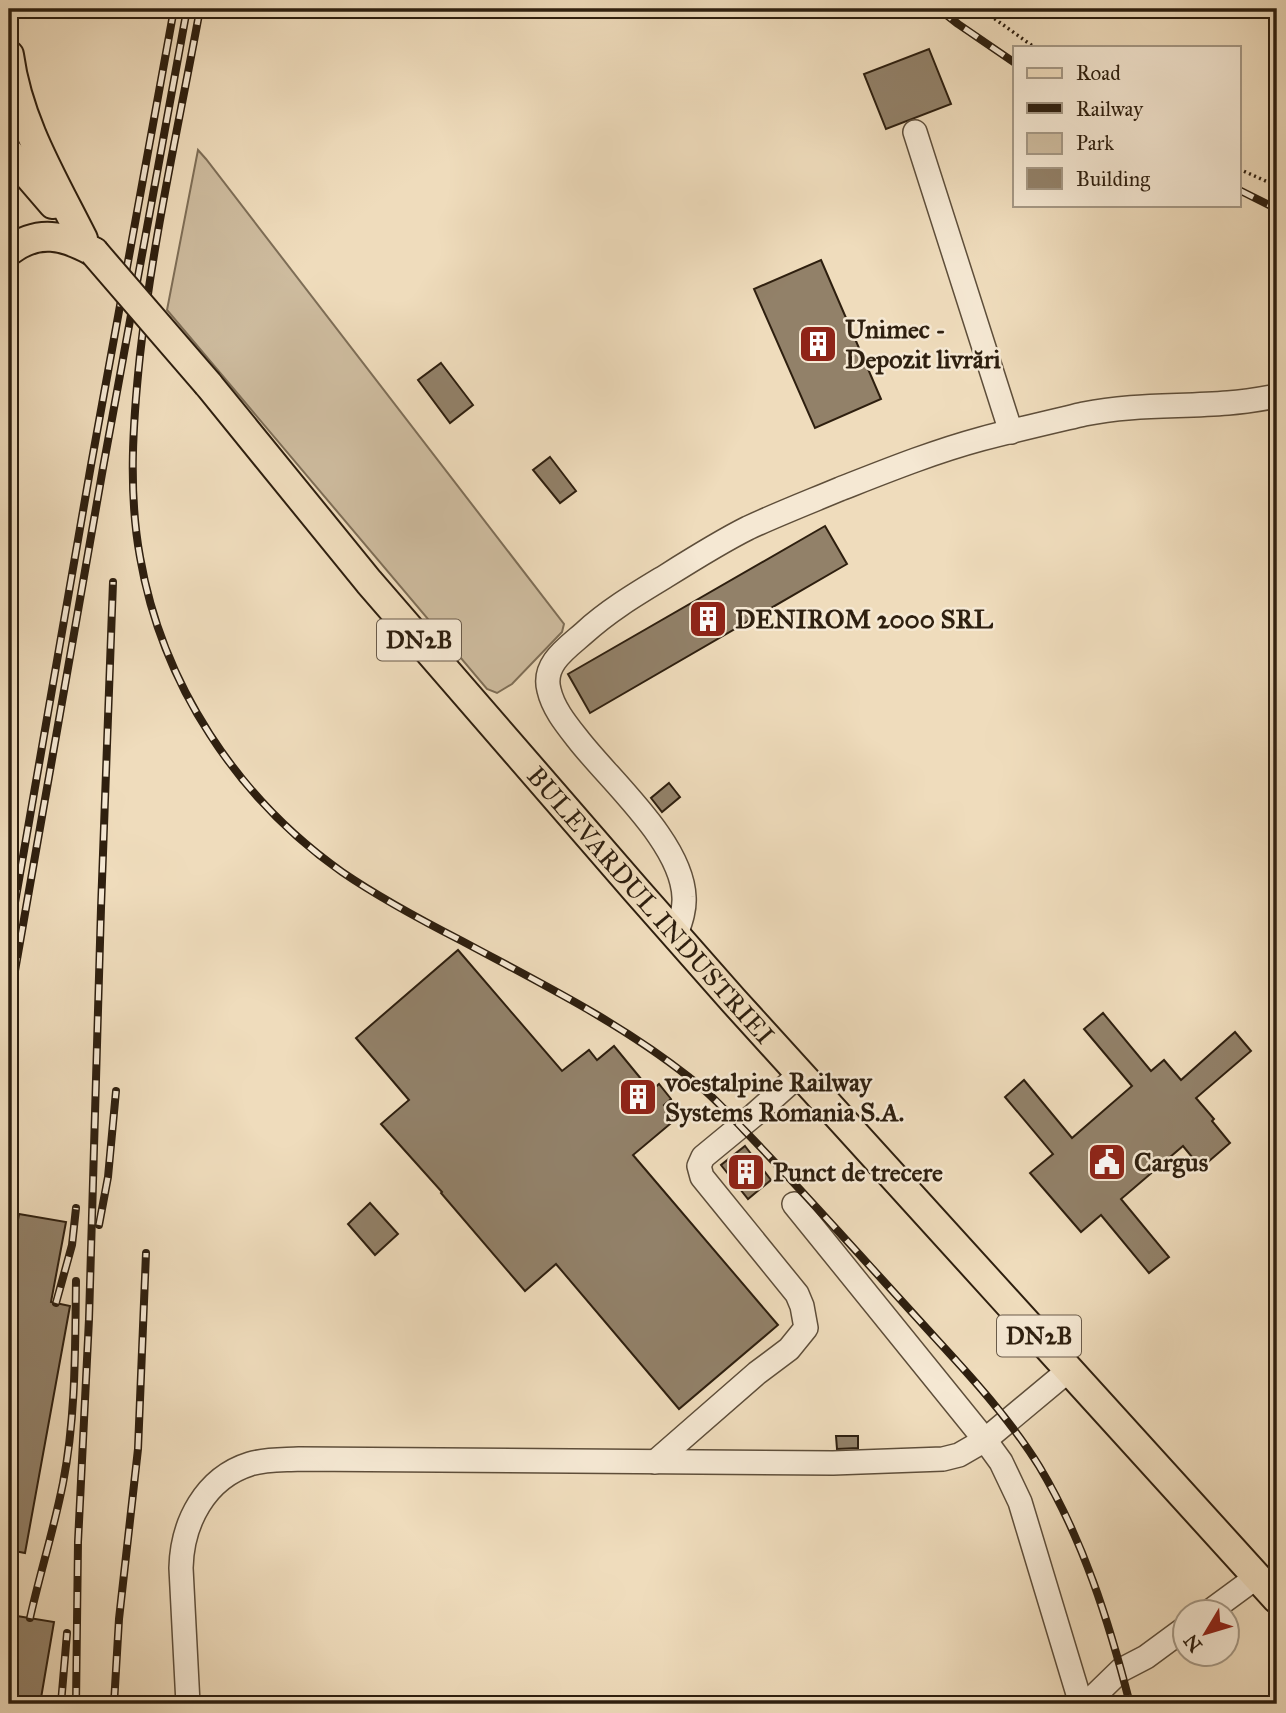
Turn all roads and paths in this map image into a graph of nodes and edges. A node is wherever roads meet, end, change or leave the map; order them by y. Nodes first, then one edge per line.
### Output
1 (981, 9) edge
2 (1033, 46) edge
3 (9, 55) edge
4 (915, 132) dead end
5 (9, 153) edge
6 (1240, 169) edge
7 (1277, 186) edge
8 (88, 245) junction
9 (18, 246) edge
10 (1277, 396) edge
11 (1011, 432) junction
12 (676, 935) junction
13 (801, 1073) junction
14 (794, 1204) dead end
15 (1069, 1370) junction
16 (985, 1440) junction
17 (655, 1462) junction
18 (1258, 1576) junction
19 (1228, 1598) edge
20 (1277, 1599) edge
21 (1170, 1640) edge
22 (188, 1704) edge
23 (1084, 1704) edge

1 - 2 path
3 - 8 main road, DN2B
4 - 11 street
5 - 8 main road, DN2B
6 - 7 path
8 - 9 main road, DN2B
8 - 12 main road, BULEVARDUL INDUSTRIEI / DN2B, bridge
10 - 11 street
11 - 12 street
12 - 13 main road, BULEVARDUL INDUSTRIEI / DN2B
13 - 15 main road, BULEVARDUL INDUSTRIEI / DN2B
13 - 17 street
14 - 16 street
15 - 16 street
15 - 18 main road, BULEVARDUL INDUSTRIEI / DN2B
16 - 17 street
16 - 23 street
17 - 22 street
18 - 19 street
18 - 20 main road, BULEVARDUL INDUSTRIEI / DN2B
21 - 23 street

